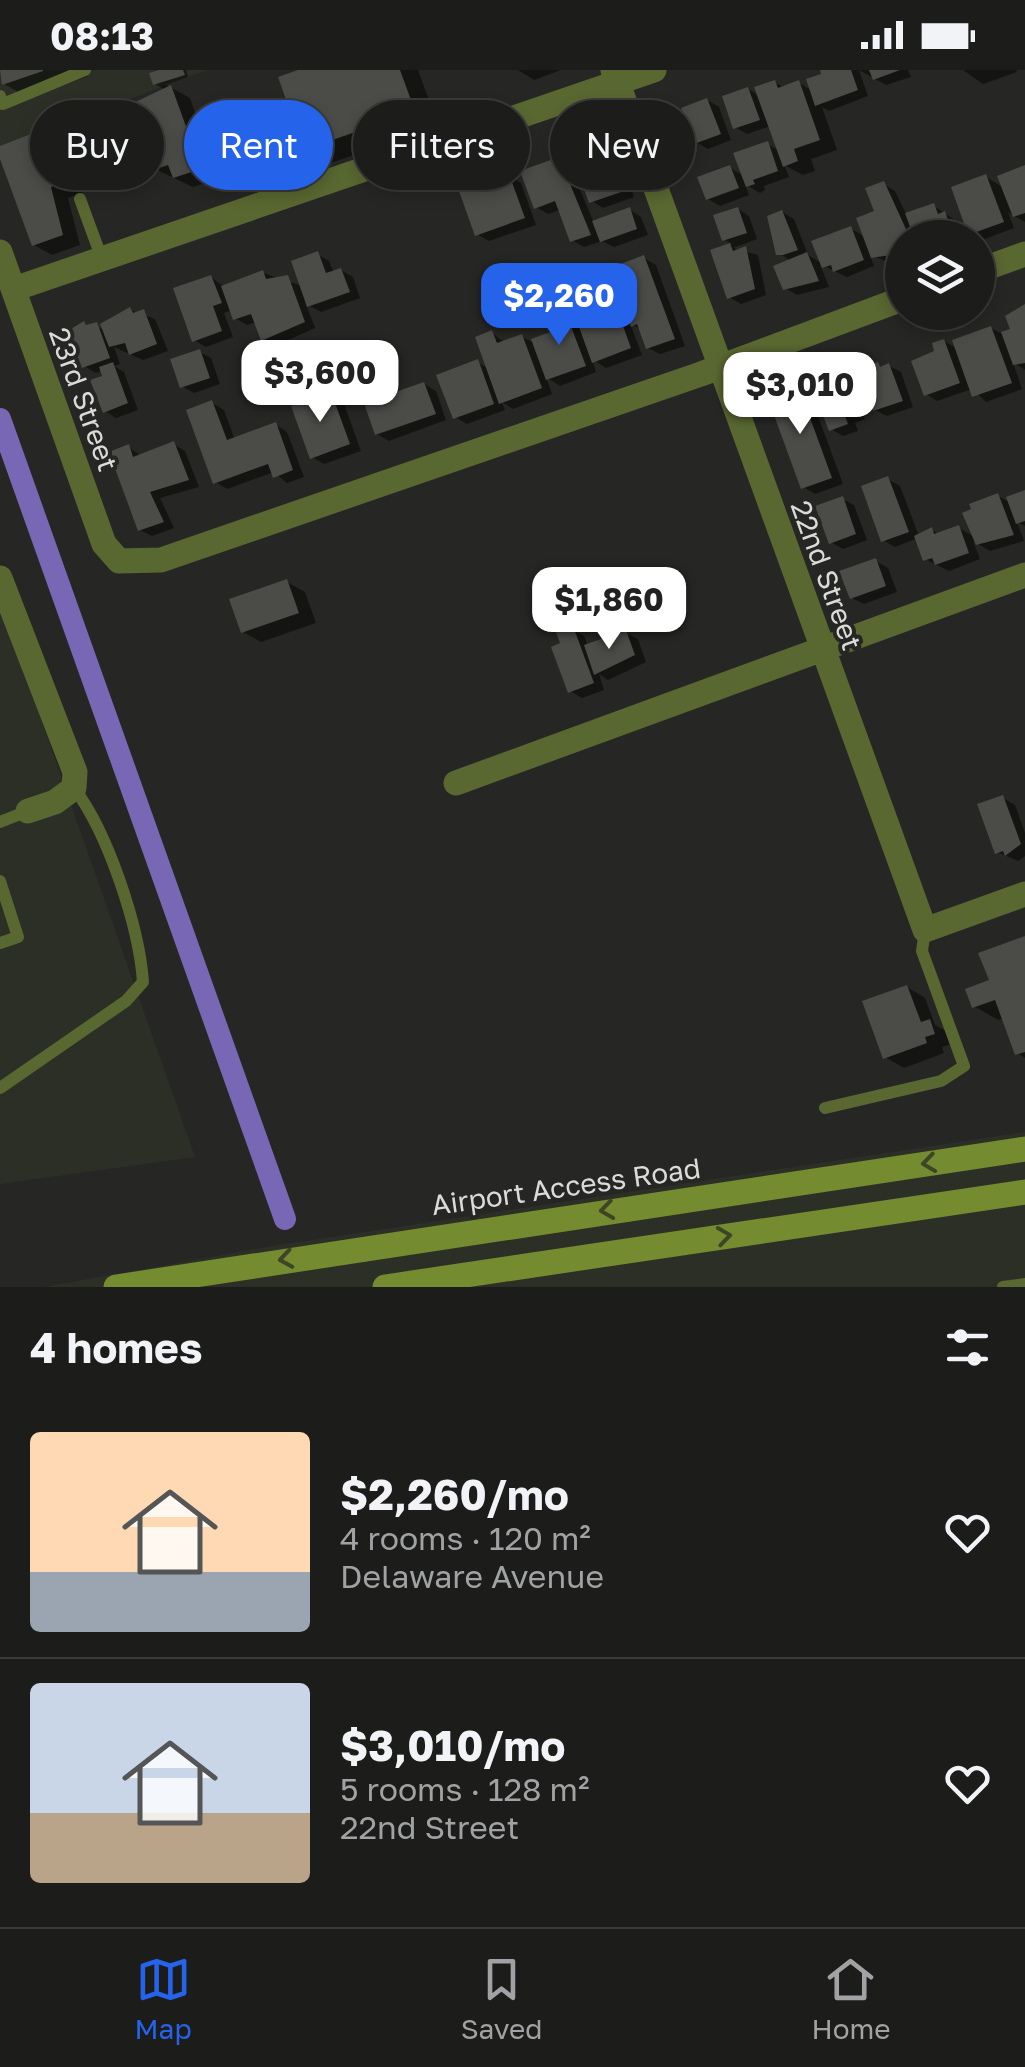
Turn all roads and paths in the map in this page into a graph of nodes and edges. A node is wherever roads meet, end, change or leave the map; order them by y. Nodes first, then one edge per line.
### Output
1 (84, 70) edge
2 (654, 70) edge
3 (615, 76) edge
4 (1, 102) edge
5 (80, 199) dead end
6 (0, 252) edge
7 (1025, 254) edge
8 (102, 259) junction
9 (995, 265) edge
10 (14, 289) junction
11 (885, 306) edge
12 (720, 367) junction
13 (1025, 575) edge
14 (0, 578) edge
15 (822, 652) junction
16 (456, 783) dead end
17 (74, 788) junction
18 (28, 811) joint
19 (0, 822) edge
20 (0, 881) edge
21 (1025, 894) edge
22 (925, 930) junction
23 (0, 943) edge
24 (0, 1088) edge
25 (825, 1108) dead end
26 (1025, 1149) edge
27 (1025, 1192) edge
28 (1025, 1284) edge
29 (116, 1287) edge
30 (385, 1287) edge
31 (1003, 1287) edge

1 - 4 lane
2 - 3 street
3 - 8 street
3 - 12 street, 22nd Street
5 - 8 lane
6 - 10 street, 23rd Street
7 - 9 street
8 - 10 street
10 - 12 street, 23rd Street
11 - 12 street
12 - 15 street, 22nd Street
13 - 15 street
14 - 17 street
15 - 16 street
15 - 22 street, 22nd Street
17 - 18 street
17 - 24 lane
18 - 19 lane
20 - 23 lane
21 - 22 street
22 - 25 lane
26 -> 29 main road, Airport Access Road
30 -> 27 main road
28 - 31 lane

